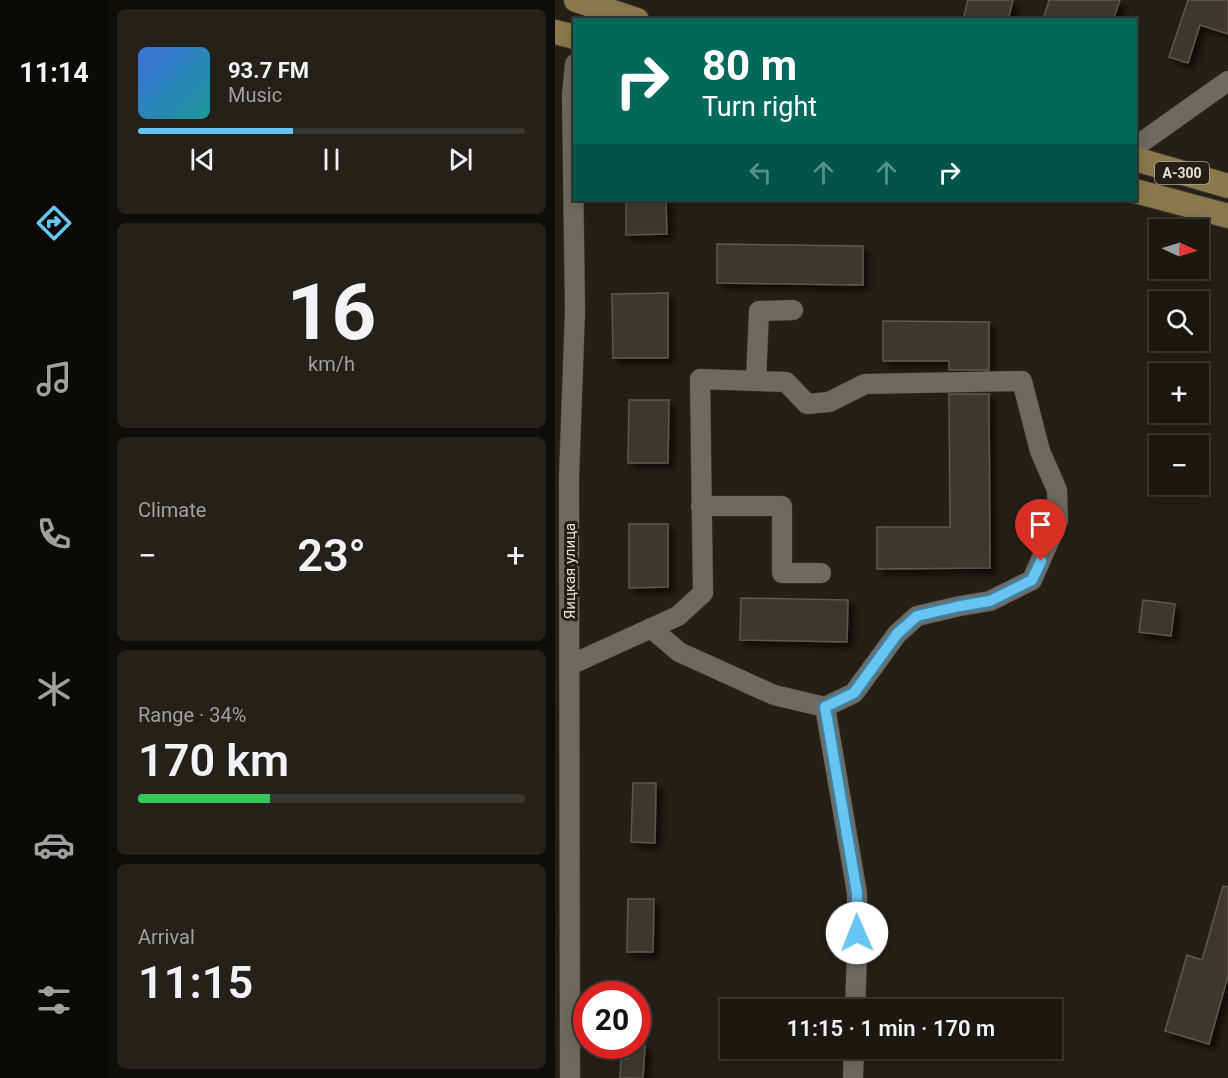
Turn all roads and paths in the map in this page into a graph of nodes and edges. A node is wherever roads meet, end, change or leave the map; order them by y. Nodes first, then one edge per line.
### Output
1 (576, 0) edge
2 (630, 18) edge
3 (555, 32) edge
4 (573, 37) edge
5 (1228, 81) edge
6 (573, 85) edge
7 (1137, 146) edge
8 (1137, 160) edge
9 (1228, 186) edge
10 (1137, 192) edge
11 (1228, 216) edge
12 (564, 225) edge
13 (793, 310) dead end
14 (756, 381) junction
15 (701, 506) junction
16 (821, 573) dead end
17 (651, 628) junction
18 (570, 665) junction
19 (825, 707) junction
20 (562, 782) edge
21 (855, 999) edge
22 (854, 1059) edge
23 (570, 1078) edge
24 (853, 1078) edge

1 - 2 main road
3 - 4 main road
5 - 7 street
6 - 12 street, Яицкая улица
8 - 9 main road, А-300
10 - 11 main road, А-300
12 - 18 street, Яицкая улица
13 - 14 street
14 - 15 street
14 - 19 street
15 - 16 street
15 - 17 street
17 - 18 street
17 - 19 street
18 - 20 street, Яицкая улица
19 - 21 street
20 - 23 street, Яицкая улица
22 - 24 street

